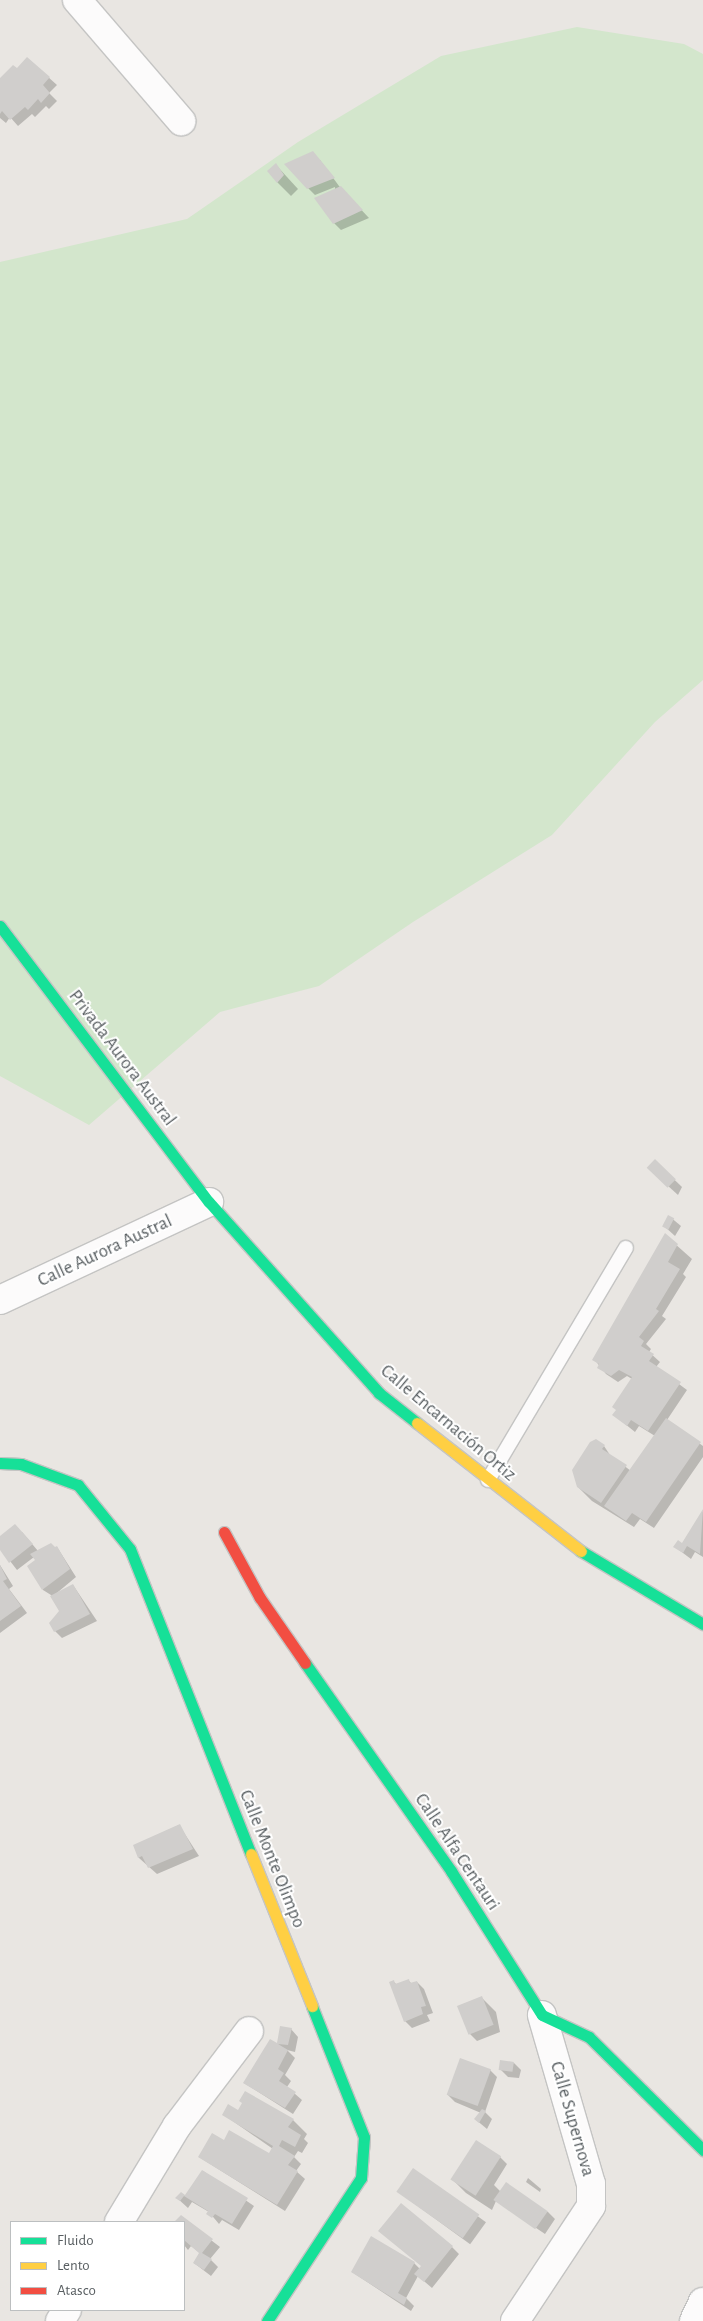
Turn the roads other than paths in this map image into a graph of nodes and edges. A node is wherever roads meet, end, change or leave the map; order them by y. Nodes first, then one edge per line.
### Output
1 (77, 0) edge
2 (181, 121) dead end
3 (0, 926) edge
4 (209, 1202) junction
5 (626, 1248) dead end
6 (0, 1300) edge
7 (0, 1463) edge
8 (488, 1480) junction
9 (224, 1532) dead end
10 (703, 1624) edge
11 (542, 2016) junction
12 (248, 2031) dead end
13 (703, 2150) edge
14 (120, 2221) edge
15 (703, 2302) edge
16 (268, 2321) edge
17 (515, 2321) edge
18 (694, 2321) edge

1 - 2 street
3 - 4 street, Privada Aurora Austral
4 - 6 street, Calle Aurora Austral
4 - 8 street, Calle Encarnación Ortiz
5 - 8 lane
7 - 16 street, Calle Monte Olimpo
8 - 10 street, Calle Encarnación Ortiz
9 - 11 street, Calle Alfa Centauri
11 - 13 street
11 - 17 street, Calle Supernova
12 - 14 street
15 - 18 street

